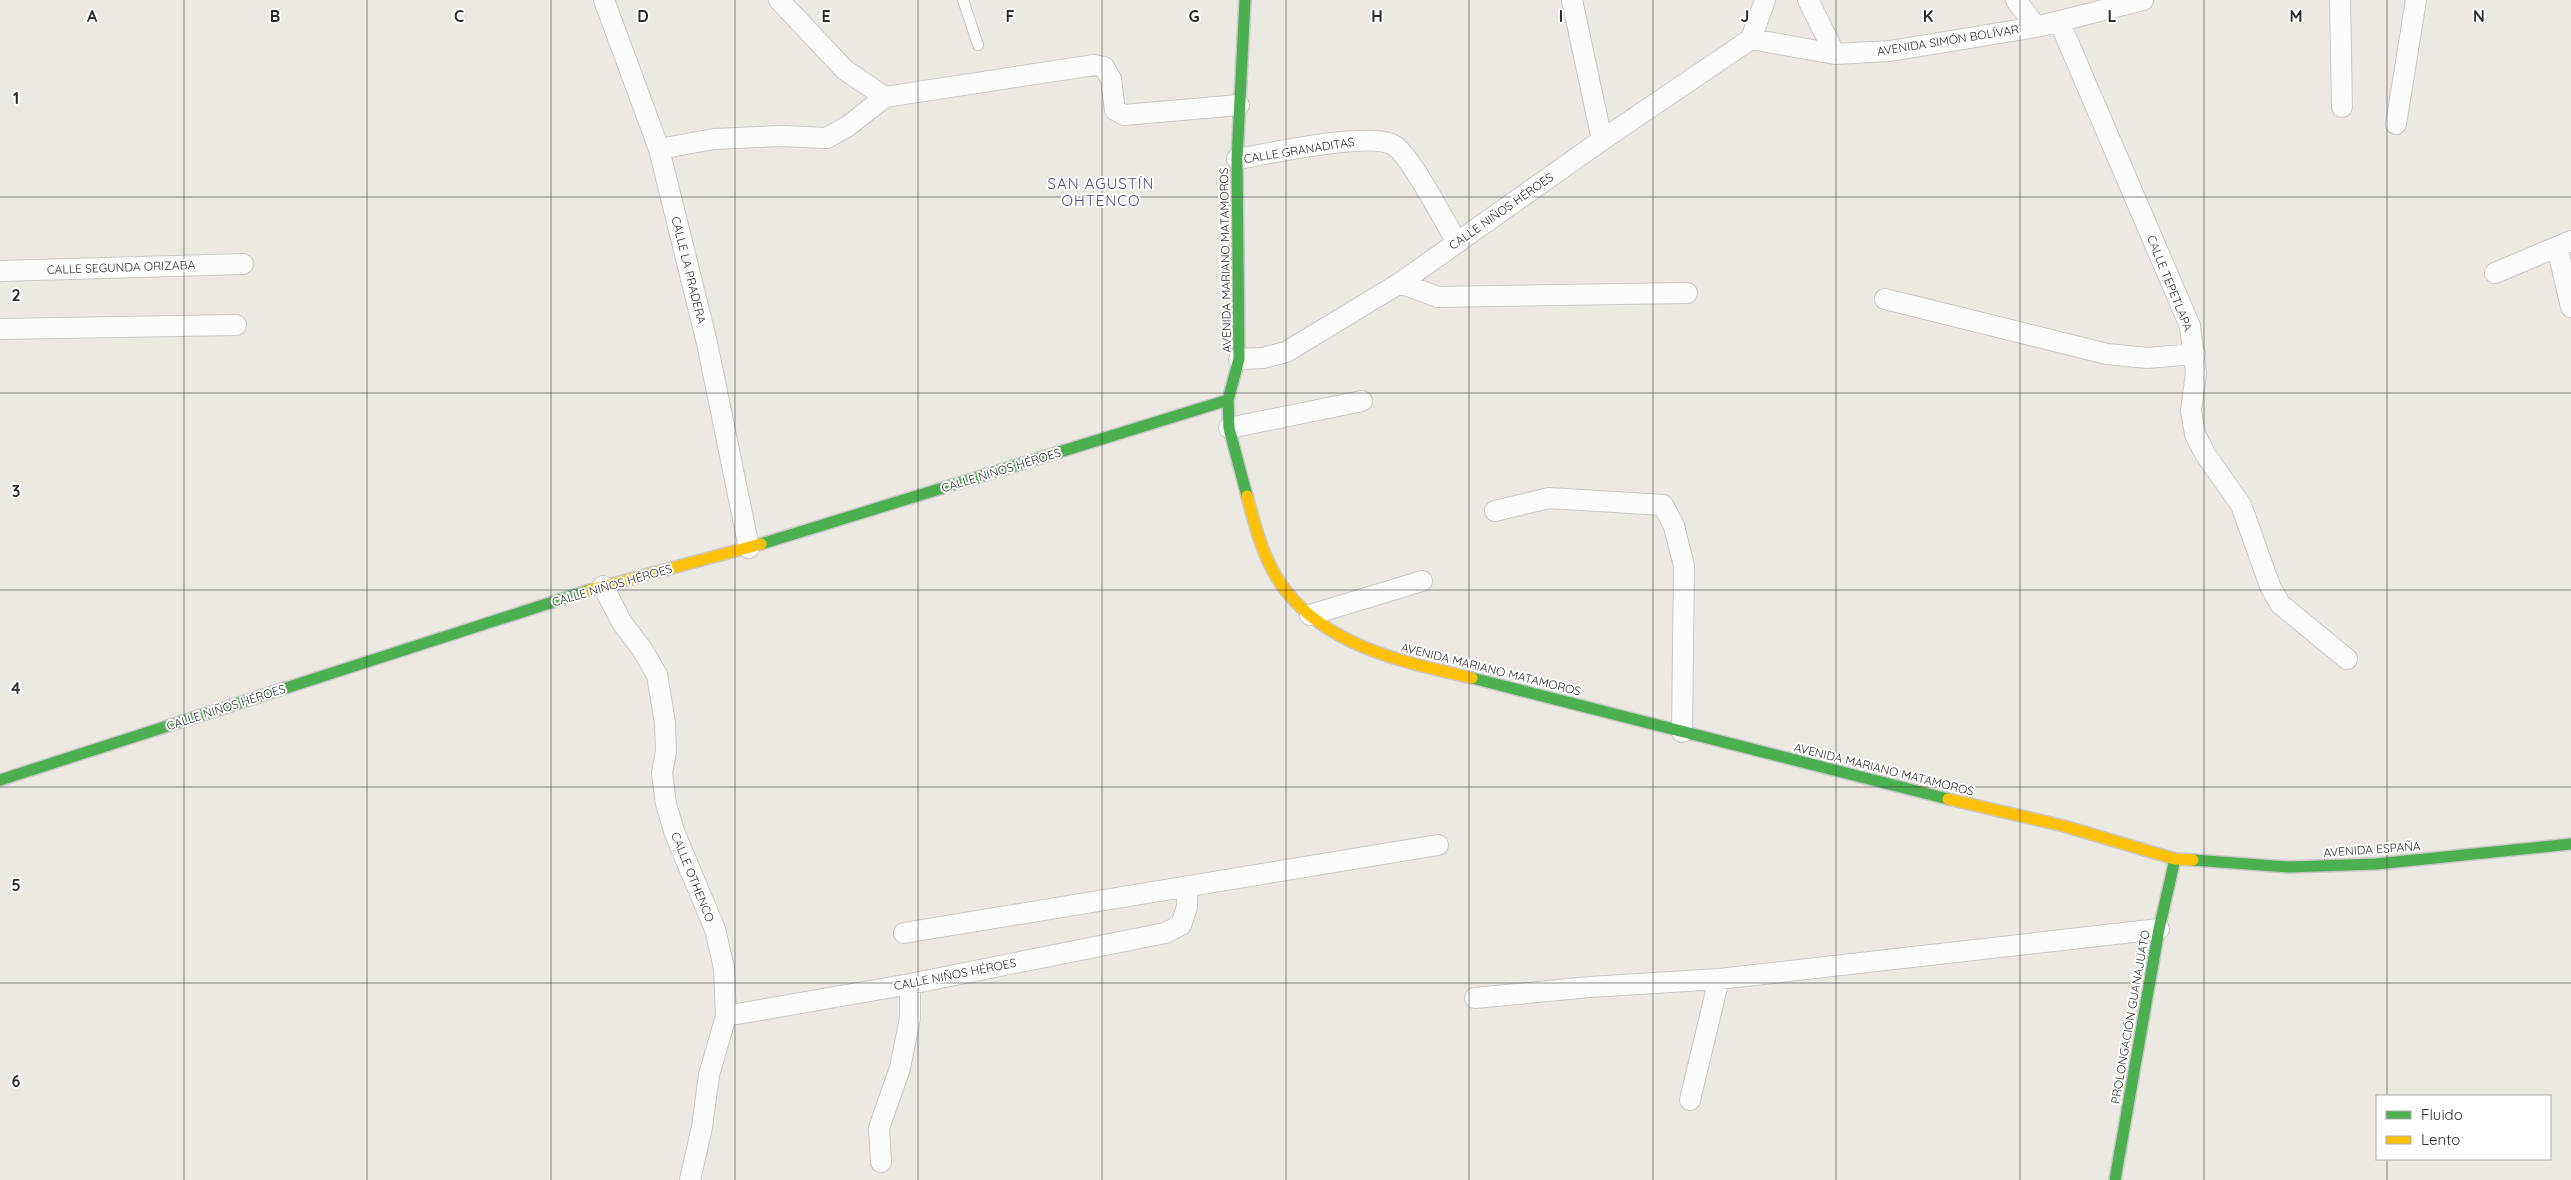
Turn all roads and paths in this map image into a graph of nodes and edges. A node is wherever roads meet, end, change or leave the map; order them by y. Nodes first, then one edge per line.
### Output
1 (604, 0) edge
2 (779, 0) edge
3 (963, 0) edge
4 (1246, 0) edge
5 (1572, 0) edge
6 (1808, 0) edge
7 (2016, 0) edge
8 (2143, 0) edge
9 (2340, 0) edge
10 (2416, 0) edge
11 (1758, 2) edge
12 (2059, 21) junction
13 (2036, 27) junction
14 (1751, 39) junction
15 (978, 45) dead end
16 (1835, 54) junction
17 (885, 97) junction
18 (1239, 105) junction
19 (2342, 107) dead end
20 (2396, 124) dead end
21 (1602, 140) junction
22 (659, 149) junction
23 (1237, 159) junction
24 (1457, 242) junction
25 (2564, 244) edge
26 (243, 264) dead end
27 (0, 271) edge
28 (2495, 273) dead end
29 (1400, 283) junction
30 (1687, 293) dead end
31 (1885, 300) dead end
32 (2571, 307) edge
33 (236, 325) dead end
34 (0, 329) edge
35 (2195, 354) junction
36 (1239, 359) junction
37 (1228, 400) junction
38 (1362, 401) dead end
39 (1229, 428) junction
40 (1495, 510) dead end
41 (749, 548) junction
42 (1422, 581) dead end
43 (603, 586) junction
44 (1310, 615) junction
45 (2347, 659) dead end
46 (1682, 732) junction
47 (0, 780) edge
48 (2571, 844) edge
49 (1438, 845) dead end
50 (2175, 859) junction
51 (1187, 888) junction
52 (2159, 929) junction
53 (904, 933) dead end
54 (1719, 979) junction
55 (910, 984) junction
56 (1475, 998) dead end
57 (726, 1016) junction
58 (1690, 1100) dead end
59 (881, 1162) dead end
60 (690, 1180) edge
61 (2114, 1180) edge

1 - 22 street, CALLE LA PRADERA
2 - 17 street
3 - 15 lane
4 - 18 street, AVENIDA MARIANO MATAMOROS
5 - 21 street
6 - 16 street
7 - 13 street
8 - 12 street, AVENIDA SIMÓN BOLÍVAR
9 - 19 street
10 - 20 street
11 - 14 street
12 - 13 street, AVENIDA SIMÓN BOLÍVAR
12 - 35 street, CALLE TEPETLAPA
13 - 16 street, AVENIDA SIMÓN BOLÍVAR
14 - 16 street, AVENIDA SIMÓN BOLÍVAR
14 - 21 street, CALLE NIÑOS HÉROES
17 - 18 street
17 - 22 street
18 - 23 street, AVENIDA MARIANO MATAMOROS
21 - 24 street, CALLE NIÑOS HÉROES
22 - 41 street, CALLE LA PRADERA
23 - 24 street, CALLE GRANADITAS
23 - 36 street, AVENIDA MARIANO MATAMOROS
24 - 29 street, CALLE NIÑOS HÉROES
25 - 28 street
25 - 32 street
26 - 27 street, CALLE SEGUNDA ORIZABA
29 - 30 street
29 - 36 street, CALLE NIÑOS HÉROES
31 - 35 street
33 - 34 street
35 - 45 street, CALLE TEPETLAPA
36 - 37 street, AVENIDA MARIANO MATAMOROS
37 - 39 street, AVENIDA MARIANO MATAMOROS
37 - 41 street, CALLE NIÑOS HÉROES
38 - 39 street
39 - 44 street, AVENIDA MARIANO MATAMOROS
40 - 46 street
41 - 43 street, CALLE NIÑOS HÉROES
42 - 44 street
43 - 47 street, CALLE NIÑOS HÉROES
43 - 57 street, CALLE OTHENCO
44 - 46 street, AVENIDA MARIANO MATAMOROS
46 - 50 street, AVENIDA MARIANO MATAMOROS
48 - 50 street, AVENIDA ESPAÑA
49 - 51 street
50 - 52 street, PROLONGACIÓN GUANAJUATO
51 - 53 street
51 - 55 street, CALLE NIÑOS HÉROES
52 - 54 street
52 - 61 street, PROLONGACIÓN GUANAJUATO
54 - 56 street
54 - 58 street
55 - 57 street, CALLE NIÑOS HÉROES
55 - 59 street
57 - 60 street, CALLE OTHENCO

